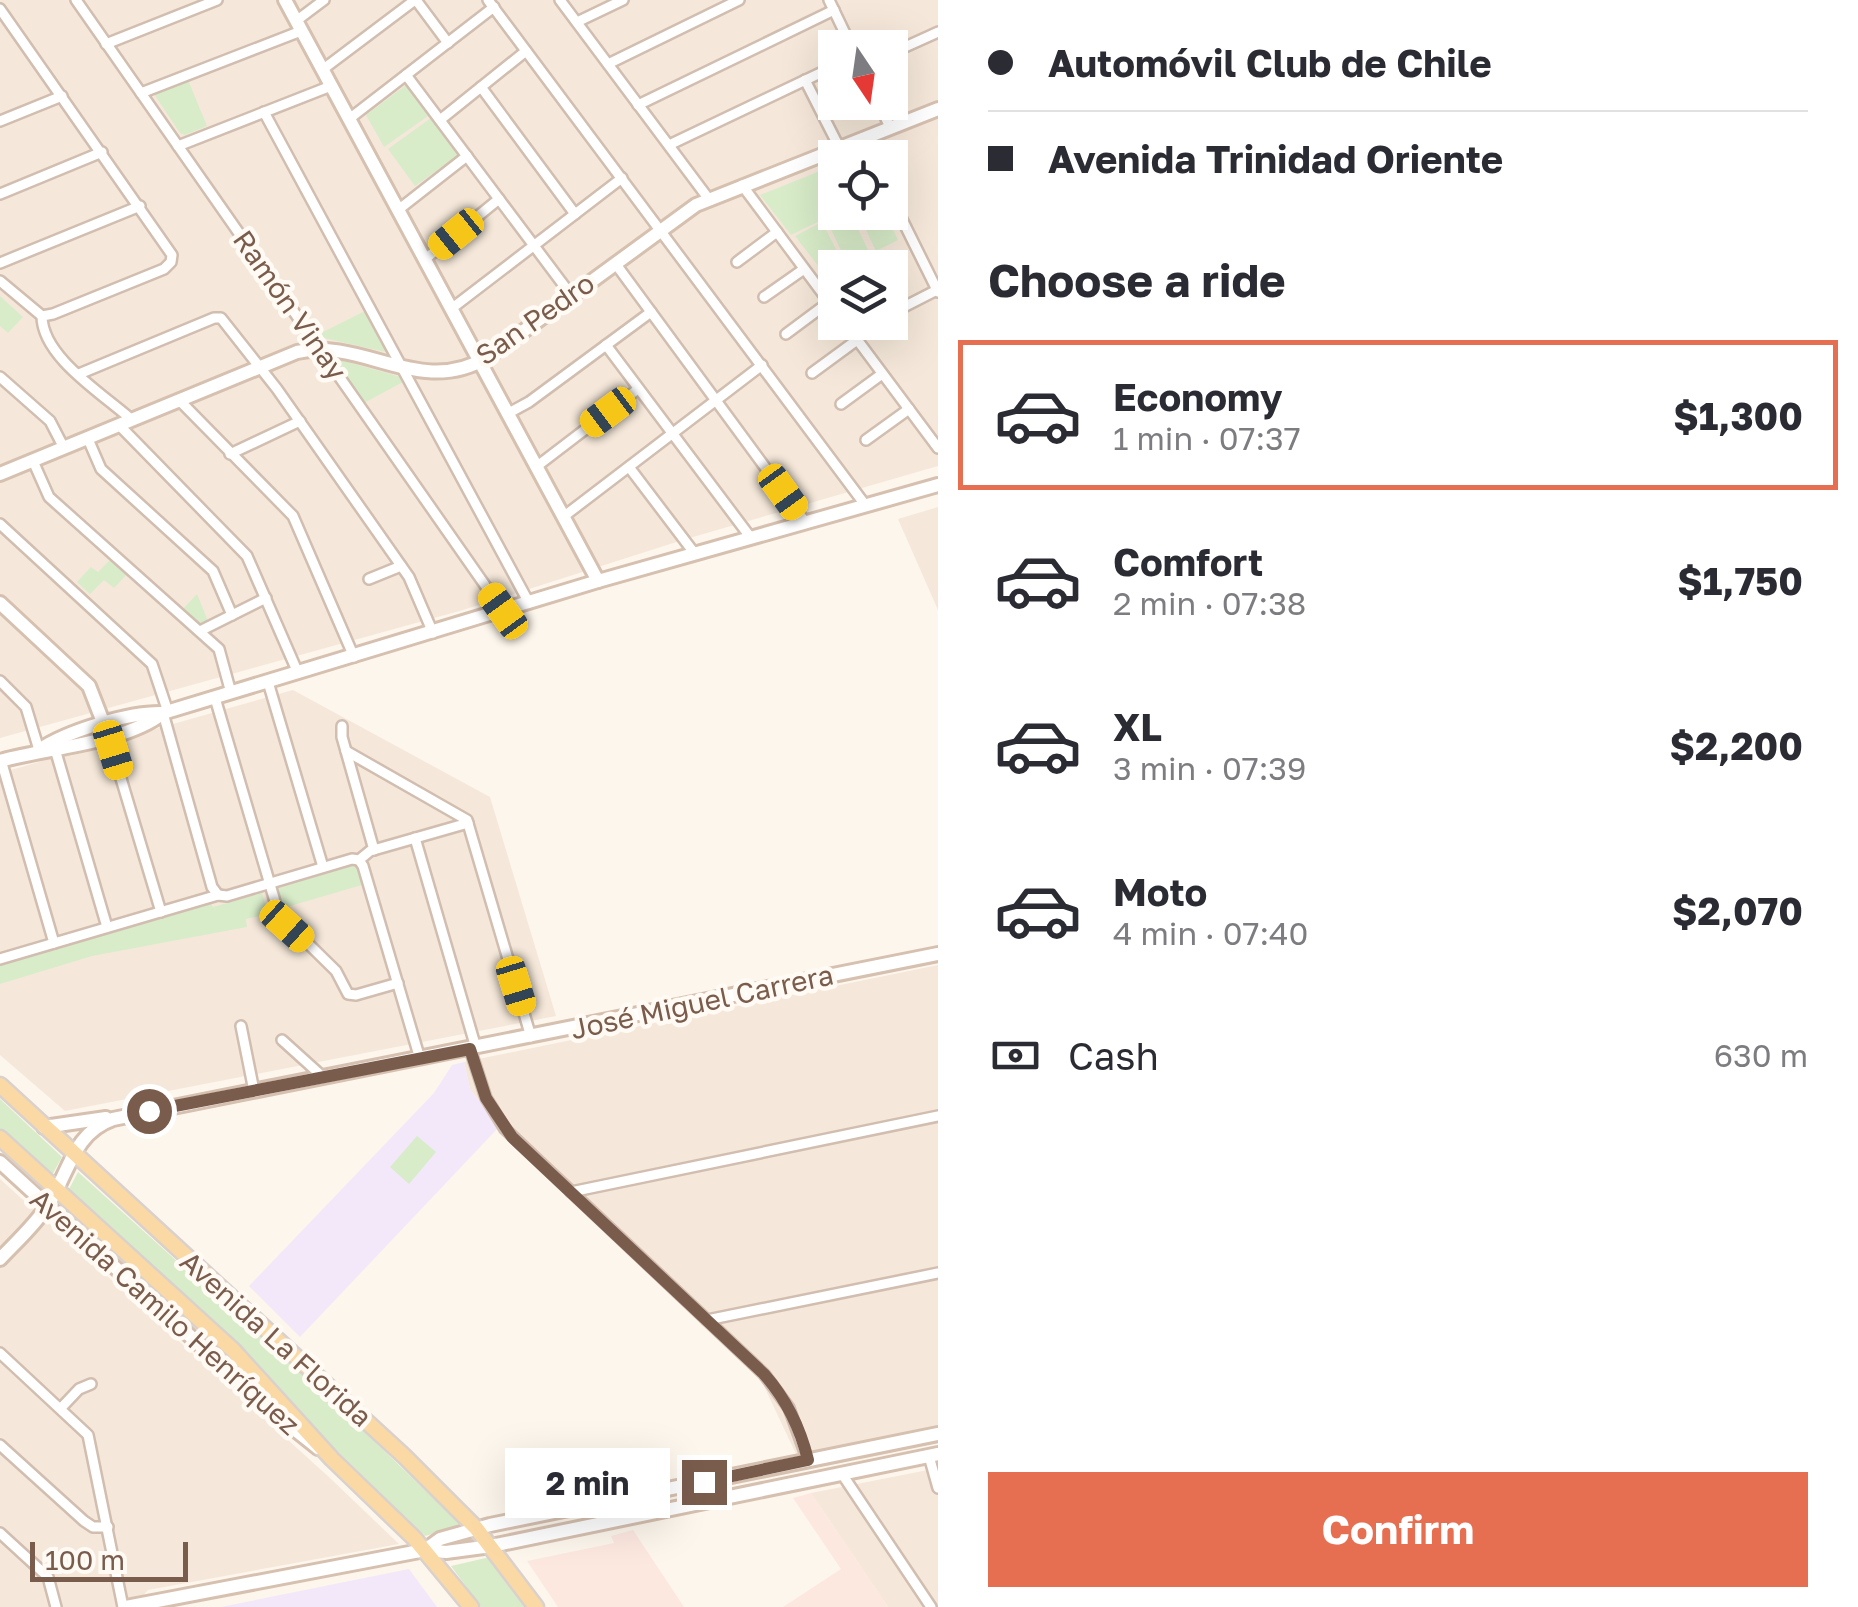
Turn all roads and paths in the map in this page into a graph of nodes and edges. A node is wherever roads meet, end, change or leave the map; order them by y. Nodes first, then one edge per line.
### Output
1 (76, 0) edge
2 (217, 0) edge
3 (285, 0) edge
4 (324, 0) edge
5 (415, 0) edge
6 (560, 0) edge
7 (623, 0) edge
8 (739, 0) edge
9 (491, 4) edge
10 (832, 5) edge
11 (0, 9) edge
12 (576, 22) junction
13 (299, 26) junction
14 (844, 30) edge
15 (938, 32) edge
16 (448, 43) junction
17 (106, 44) junction
18 (908, 46) edge
19 (526, 51) junction
20 (608, 64) junction
21 (322, 70) junction
22 (818, 74) edge
23 (406, 75) junction
24 (804, 80) junction
25 (331, 86) junction
26 (481, 87) junction
27 (142, 93) junction
28 (62, 96) junction
29 (638, 104) junction
30 (938, 109) edge
31 (264, 112) junction
32 (349, 119) junction
33 (440, 120) junction
34 (886, 120) edge
35 (0, 122) edge
36 (890, 128) junction
37 (862, 138) joint
38 (834, 140) edge
39 (857, 140) edge
40 (669, 145) junction
41 (178, 146) junction
42 (102, 152) junction
43 (467, 156) junction
44 (818, 156) edge
45 (622, 178) junction
46 (742, 185) junction
47 (0, 194) edge
48 (708, 198) junction
49 (500, 199) junction
50 (140, 206) junction
51 (398, 210) junction
52 (575, 214) junction
53 (660, 229) junction
54 (908, 230) edge
55 (777, 232) junction
56 (534, 246) junction
57 (424, 260) junction
58 (737, 262) dead end
59 (614, 263) junction
60 (0, 264) edge
61 (804, 268) junction
62 (0, 281) edge
63 (818, 287) edge
64 (938, 291) edge
65 (571, 295) junction
66 (764, 297) dead end
67 (908, 305) edge
68 (451, 309) junction
69 (650, 312) junction
70 (818, 315) edge
71 (42, 316) junction
72 (786, 334) dead end
73 (850, 340) edge
74 (858, 340) edge
75 (606, 346) junction
76 (321, 348) junction
77 (480, 362) junction
78 (762, 365) junction
79 (260, 366) junction
80 (403, 368) junction
81 (79, 374) junction
82 (812, 374) dead end
83 (882, 374) junction
84 (0, 377) edge
85 (638, 389) junction
86 (179, 400) junction
87 (715, 400) junction
88 (841, 404) dead end
89 (909, 409) junction
90 (508, 414) junction
91 (300, 421) junction
92 (126, 423) junction
93 (672, 434) junction
94 (88, 438) junction
95 (866, 440) dead end
96 (64, 448) junction
97 (938, 448) edge
98 (230, 454) junction
99 (33, 461) junction
100 (536, 467) junction
101 (629, 467) junction
102 (0, 474) edge
103 (938, 486) edge
104 (866, 506) junction
105 (563, 517) junction
106 (806, 523) junction
107 (0, 524) edge
108 (751, 538) junction
109 (695, 554) junction
110 (402, 566) junction
111 (369, 579) dead end
112 (598, 581) junction
113 (266, 598) junction
114 (529, 603) junction
115 (0, 604) edge
116 (503, 611) junction
117 (232, 615) junction
118 (200, 631) junction
119 (434, 633) junction
120 (354, 656) junction
121 (298, 673) junction
122 (0, 681) edge
123 (268, 682) junction
124 (230, 694) junction
125 (215, 698) junction
126 (166, 713) junction
127 (342, 726) dead end
128 (106, 730) junction
129 (55, 749) junction
130 (38, 750) junction
131 (346, 751) junction
132 (0, 761) edge
133 (468, 823) junction
134 (415, 838) junction
135 (374, 850) junction
136 (359, 860) junction
137 (323, 867) junction
138 (270, 883) junction
139 (218, 895) junction
140 (160, 912) junction
141 (107, 928) junction
142 (54, 943) junction
143 (938, 954) edge
144 (0, 957) edge
145 (398, 983) junction
146 (241, 1026) dead end
147 (530, 1037) junction
148 (282, 1040) dead end
149 (473, 1048) junction
150 (420, 1058) junction
151 (323, 1077) junction
152 (0, 1085) edge
153 (254, 1090) junction
154 (938, 1116) edge
155 (113, 1119) junction
156 (44, 1128) junction
157 (0, 1138) edge
158 (73, 1154) junction
159 (0, 1162) edge
160 (56, 1189) junction
161 (570, 1192) junction
162 (48, 1205) junction
163 (0, 1259) edge
164 (938, 1274) edge
165 (707, 1320) junction
166 (0, 1353) edge
167 (91, 1384) dead end
168 (61, 1408) junction
169 (938, 1434) edge
170 (0, 1445) edge
171 (934, 1455) edge
172 (332, 1459) junction
173 (808, 1460) junction
174 (842, 1474) junction
175 (938, 1488) edge
176 (108, 1527) junction
177 (476, 1528) junction
178 (0, 1532) edge
179 (491, 1546) junction
180 (424, 1550) junction
181 (56, 1607) edge
182 (124, 1607) edge
183 (472, 1607) edge
184 (536, 1607) edge
185 (931, 1607) edge

1 - 17 street, Ramón Vinay
2 - 17 street
3 - 13 street
4 - 13 street
5 - 16 street
5 - 21 street
6 - 12 street
7 - 12 street
8 - 20 street
9 - 16 street
9 - 19 street
10 - 14 street
10 - 29 street
11 - 28 street
12 - 20 street
13 - 21 street
13 - 27 street
15 - 18 street
16 - 23 street
17 - 27 street, Ramón Vinay
19 - 26 street
19 - 45 street
20 - 29 street
21 - 25 street
22 - 24 street
23 - 32 street
23 - 33 street
24 - 38 street
24 - 40 street
25 - 31 street
25 - 32 street
26 - 33 street
26 - 52 street
27 - 41 street, Ramón Vinay
28 - 35 street
28 - 42 street
29 - 40 street
30 - 36 street, San Pedro
31 - 41 street
31 - 80 street
32 - 51 street
33 - 43 street
34 - 36 street
36 - 37 street, San Pedro
37 - 39 street, San Pedro
40 - 48 street
41 - 76 street, Ramón Vinay
42 - 47 street
42 - 50 street
43 - 49 street
43 - 51 street
44 - 46 street, San Pedro
45 - 52 street
45 - 53 street
46 - 48 street, San Pedro
46 - 55 street
48 - 53 street, San Pedro
49 - 56 street
49 - 57 street
50 - 60 street
50 - 71 street
51 - 57 street
52 - 56 street
53 - 59 street, San Pedro
53 - 78 street
54 - 64 street
55 - 58 street
55 - 61 street
56 - 65 street
56 - 68 street
57 - 68 street
59 - 65 street, San Pedro
59 - 69 street
61 - 63 street
61 - 66 street
62 - 71 street
64 - 67 street
65 - 77 street, San Pedro
68 - 77 street
69 - 75 street
69 - 87 street
70 - 72 street
71 - 81 street
73 - 82 street
74 - 83 street
75 - 85 street
75 - 90 street
76 - 79 street, San Pedro
76 - 80 street, San Pedro
76 - 116 street, Ramón Vinay
77 - 80 street, San Pedro
77 - 90 street
78 - 87 street
78 - 104 street
79 - 81 street
79 - 86 street, San Pedro
79 - 91 street
80 - 114 street
81 - 92 street
83 - 88 street
83 - 89 street
84 - 96 street
85 - 93 street
85 - 100 street
86 - 92 street, San Pedro
86 - 98 street
87 - 93 street
87 - 106 street
89 - 95 street
89 - 97 street
90 - 100 street
91 - 98 street
91 - 110 street
92 - 94 street, San Pedro
92 - 113 street
93 - 101 street
93 - 108 street
94 - 96 street, San Pedro
94 - 117 street
96 - 99 street, San Pedro
98 - 120 street
99 - 102 street, San Pedro
99 - 118 street
100 - 105 street
101 - 105 street
101 - 109 street
103 - 104 street
104 - 106 street
105 - 112 street
106 - 108 street
107 - 126 street
108 - 109 street
109 - 112 street
110 - 111 street
110 - 119 street
112 - 114 street
113 - 117 street
113 - 121 street
114 - 116 street
115 - 128 street
116 - 119 street
117 - 118 street
118 - 124 street
119 - 120 street
120 - 121 street
121 - 123 street
122 - 130 street
123 - 124 street
123 - 137 street
124 - 125 street
125 - 126 street
125 - 138 street
126 - 128 street
126 - 139 street
127 - 131 street
128 - 129 street
128 - 130 street
128 - 140 street
129 - 130 street
129 - 141 street
130 - 132 street
131 - 133 street
131 - 135 street
132 - 142 street
133 - 134 street
133 - 147 street
134 - 135 street
134 - 149 street
135 - 136 street
136 - 137 street
136 - 145 street
137 - 138 street
138 - 139 street
138 - 145 street
139 - 140 street
140 - 141 street
141 - 142 street
142 - 144 street
143 - 147 street, José Miguel Carrera
145 - 150 street
146 - 153 street
147 - 149 street, José Miguel Carrera
148 - 151 street
149 - 150 street, José Miguel Carrera
149 - 161 street
150 - 151 street, José Miguel Carrera
151 - 153 street, José Miguel Carrera
152 - 156 main road, Avenida La Florida
153 - 155 street, José Miguel Carrera
154 - 161 street
155 - 156 street, José Miguel Carrera
155 - 158 street, José Miguel Carrera
156 - 158 main road, Avenida La Florida
157 - 160 main road, Avenida Camilo Henríquez
158 - 160 street, José Miguel Carrera
158 - 177 main road, Avenida La Florida
159 - 162 street, Avenida Camilo Henríquez
160 - 162 street, José Miguel Carrera
160 - 172 main road, Avenida Camilo Henríquez
161 - 165 street
162 - 163 street, José Miguel Carrera
162 - 172 street, Avenida Camilo Henríquez
164 - 165 street
165 - 173 street
166 - 168 street
167 - 168 street
168 - 176 street
169 - 173 street
170 - 176 street
171 - 174 street
171 - 175 street
172 - 180 main road, Avenida Camilo Henríquez
173 - 177 street
174 - 179 street
174 - 185 street
176 - 182 street
177 - 179 main road, Avenida La Florida
177 - 180 street
178 - 181 street
179 - 180 street
179 - 184 main road, Avenida La Florida
180 - 182 street
180 - 183 main road

